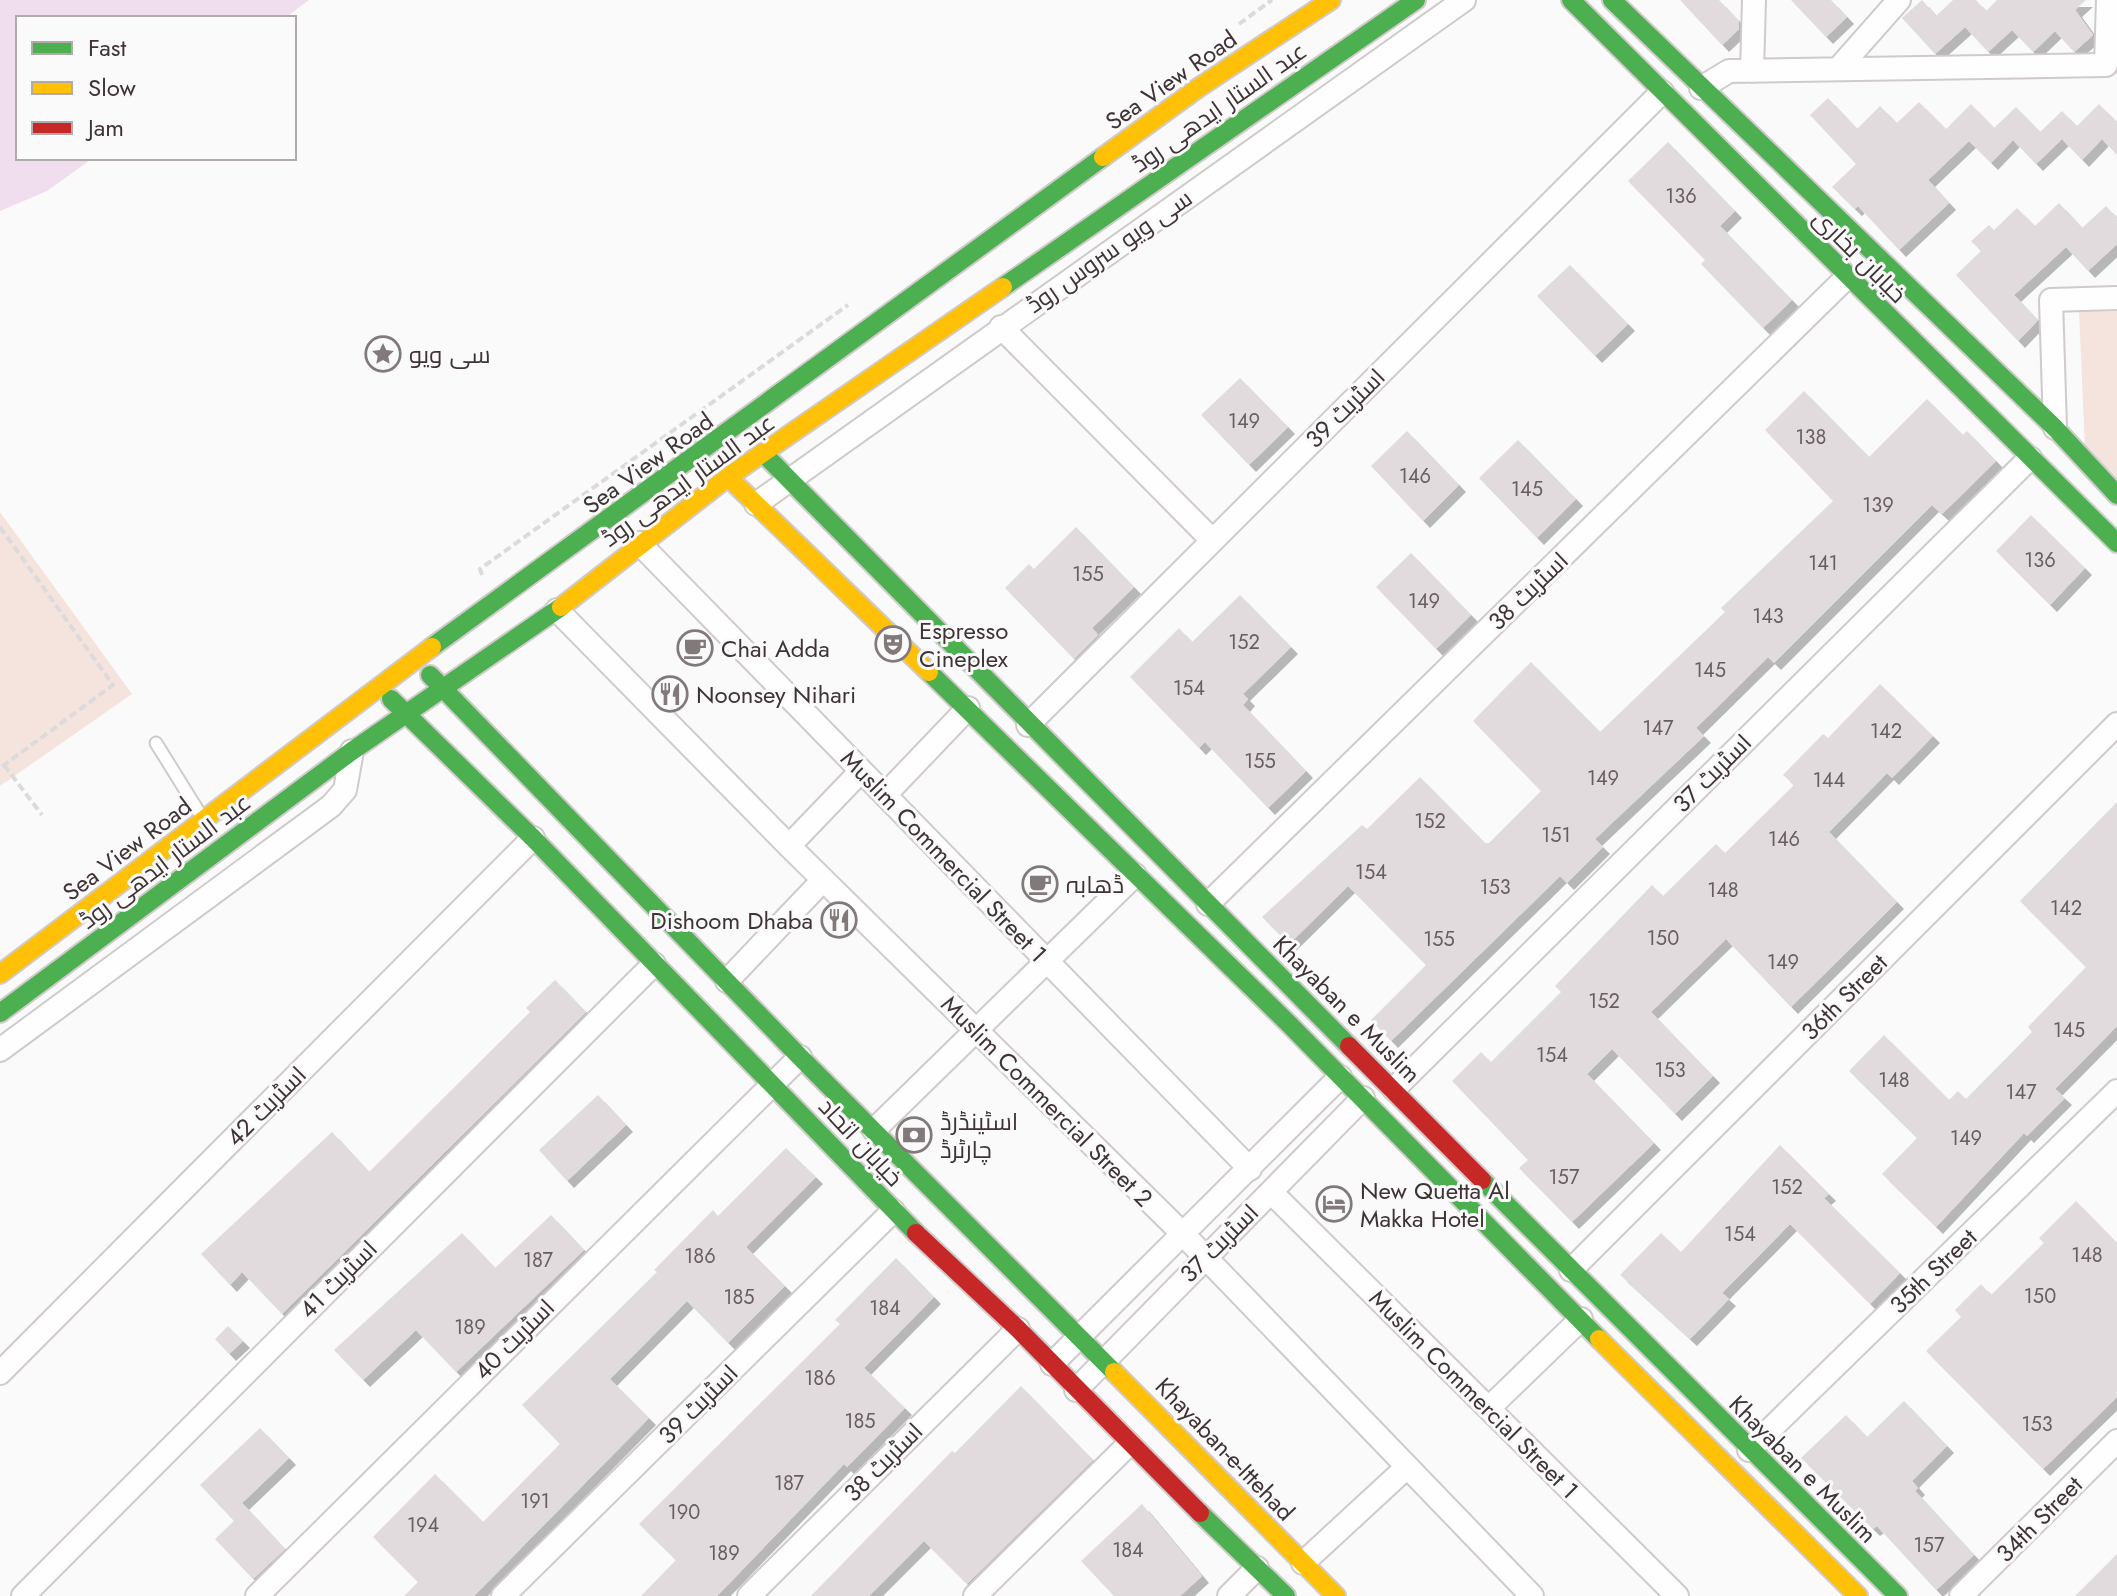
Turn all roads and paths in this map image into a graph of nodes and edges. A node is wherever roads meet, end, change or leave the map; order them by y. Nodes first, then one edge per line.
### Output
1 (1272, 0) edge
2 (1331, 0) edge
3 (1416, 0) edge
4 (1464, 0) edge
5 (1571, 0) edge
6 (1612, 0) edge
7 (1754, 0) edge
8 (1899, 0) edge
9 (2108, 0) edge
10 (1236, 26) dead end
11 (1838, 69) junction
12 (1752, 71) junction
13 (1701, 88) junction
14 (1662, 92) junction
15 (1847, 277) junction
16 (860, 297) dead end
17 (2117, 298) edge
18 (1001, 327) junction
19 (2055, 428) junction
20 (763, 453) junction
21 (2030, 458) junction
22 (728, 477) junction
23 (787, 478) junction
24 (2117, 495) edge
25 (756, 504) junction
26 (0, 527) edge
27 (1212, 540) junction
28 (2116, 541) edge
29 (639, 543) junction
30 (483, 580) dead end
31 (557, 610) junction
32 (417, 660) junction
33 (380, 688) junction
34 (443, 691) junction
35 (968, 708) junction
36 (406, 715) junction
37 (2117, 724) edge
38 (1028, 725) junction
39 (156, 743) dead end
40 (352, 751) junction
41 (2, 766) edge
42 (861, 771) junction
43 (885, 795) junction
44 (42, 815) dead end
45 (205, 821) junction
46 (533, 838) junction
47 (789, 846) junction
48 (1135, 875) junction
49 (823, 880) junction
50 (1208, 904) junction
51 (1259, 956) junction
52 (1045, 959) junction
53 (654, 964) junction
54 (0, 974) edge
55 (1239, 977) junction
56 (727, 981) junction
57 (0, 1013) edge
58 (975, 1030) junction
59 (0, 1050) edge
60 (800, 1057) junction
61 (1340, 1077) junction
62 (772, 1082) junction
63 (1394, 1089) junction
64 (2117, 1091) edge
65 (1363, 1098) junction
66 (874, 1130) junction
67 (1470, 1167) junction
68 (1250, 1169) junction
69 (1451, 1187) junction
70 (1271, 1192) junction
71 (893, 1211) junction
72 (1182, 1233) junction
73 (1204, 1257) junction
74 (1571, 1270) junction
75 (1581, 1319) junction
76 (1018, 1329) junction
77 (1079, 1335) junction
78 (1105, 1361) junction
79 (1052, 1364) junction
80 (0, 1373) edge
81 (1678, 1378) junction
82 (1076, 1390) junction
83 (1658, 1399) junction
84 (1489, 1408) junction
85 (2117, 1441) edge
86 (1129, 1444) junction
87 (1749, 1450) junction
88 (1407, 1467) junction
89 (1303, 1563) junction
90 (1268, 1585) edge
91 (1525, 1594) edge
92 (23, 1596) edge
93 (257, 1596) edge
94 (503, 1596) edge
95 (749, 1596) edge
96 (975, 1596) edge
97 (1229, 1596) edge
98 (1336, 1596) edge
99 (1677, 1596) edge
100 (1858, 1596) edge
101 (1898, 1596) edge
102 (1961, 1596) edge

1 - 10 path
2 - 32 main road, Sea View Road
3 - 20 main road, عبد الستار ایدھی روڈ
4 - 18 street, سی ویو سروس روڈ
5 - 14 main road, خیابان بخاری
6 - 13 main road, خیابان بخاری
7 - 12 street
8 - 11 street
9 - 11 street
11 - 12 street
12 - 13 street
13 - 19 main road, خیابان بخاری
14 - 15 main road, خیابان بخاری
14 - 27 street, اسٹریٹ 39
15 - 21 main road, خیابان بخاری
15 - 50 street, اسٹریٹ 38
16 - 30 path
17 - 19 street
18 - 23 street, سی ویو سروس روڈ
18 - 27 street
19 - 24 main road, خیابان بخاری
20 - 22 main road, عبد الستار ایدھی روڈ
20 - 23 main road, Khayaban e Muslim
21 - 28 main road, خیابان بخاری
21 - 63 street, اسٹریٹ 37
22 - 25 main road
22 - 29 main road, عبد الستار ایدھی روڈ
23 - 25 street, سی ویو سروس روڈ
23 - 38 main road, Khayaban e Muslim
25 - 35 main road
26 - 41 path
27 - 38 street, اسٹریٹ 39
29 - 31 main road, عبد الستار ایدھی روڈ
29 - 42 street, Muslim Commercial Street 1
31 - 34 main road, عبد الستار ایدھی روڈ
31 - 47 street, Muslim Commercial Street 2
32 - 33 main road, Sea View Road
32 - 34 main road, خیابان اتحاد
33 - 36 main road, خیابان اتحاد
33 - 45 main road, Sea View Road
34 - 36 main road, عبد الستار ایدھی روڈ
34 - 56 main road, خیابان اتحاد
35 - 43 street
35 - 48 main road
36 - 40 main road, عبد الستار ایدھی روڈ
36 - 46 main road, خیابان اتحاد
37 - 74 street, 36th Street
38 - 50 main road, Khayaban e Muslim
39 - 45 lane
40 - 57 main road, عبد الستار ایدھی روڈ
40 - 59 street
41 - 44 path
42 - 43 street, Muslim Commercial Street 1
42 - 47 street
43 - 52 street, Muslim Commercial Street 1
45 - 54 main road, Sea View Road
46 - 53 main road, خیابان اتحاد
46 - 80 street, اسٹریٹ 42
47 - 49 street, Muslim Commercial Street 2
48 - 52 street
48 - 55 main road
49 - 56 street
49 - 58 street, Muslim Commercial Street 2
50 - 51 main road, Khayaban e Muslim
51 - 55 main road
51 - 63 main road, Khayaban e Muslim
52 - 58 street
52 - 68 street, Muslim Commercial Street 1
53 - 62 main road, خیابان اتحاد
53 - 92 street, اسٹریٹ 41
55 - 61 main road
56 - 60 main road, خیابان اتحاد
58 - 66 street
58 - 72 street, Muslim Commercial Street 2
60 - 62 street, اسٹریٹ 40
60 - 66 main road, خیابان اتحاد
61 - 65 main road
61 - 68 street, اسٹریٹ 37
62 - 71 main road, خیابان اتحاد
62 - 93 street, اسٹریٹ 40
63 - 67 main road, Khayaban e Muslim
64 - 87 street, 35th Street
65 - 69 main road
65 - 70 street, اسٹریٹ 37
66 - 77 main road, خیابان اتحاد
67 - 69 main road
67 - 74 main road, Khayaban e Muslim
68 - 72 street, اسٹریٹ 37
69 - 75 main road
70 - 73 street, اسٹریٹ 37
70 - 84 street, Muslim Commercial Street 1
71 - 76 main road, خیابان اتحاد
71 - 94 street, اسٹریٹ 39
72 - 73 street, Muslim Commercial Street 2
72 - 77 street, اسٹریٹ 37
73 - 78 street, اسٹریٹ 37
73 - 88 street, Muslim Commercial Street 2
74 - 81 main road, Khayaban e Muslim
75 - 83 main road
75 - 84 street
76 - 79 main road, خیابان اتحاد
76 - 95 street, اسٹریٹ 38
77 - 78 main road, Khayaban-e-Ittehad
77 - 79 street, اسٹریٹ 37
78 - 82 street, اسٹریٹ 37
78 - 89 main road, Khayaban-e-Ittehad
79 - 82 main road, خیابان اتحاد
81 - 83 main road
81 - 87 main road, Khayaban e Muslim
82 - 86 main road, خیابان اتحاد
83 - 100 main road
84 - 99 street, Muslim Commercial Street 1
85 - 102 street, 34th Street
86 - 90 main road, خیابان اتحاد
86 - 96 street
87 - 101 main road, Khayaban e Muslim
88 - 89 street
88 - 91 street, Muslim Commercial Street 2
89 - 98 main road, Khayaban-e-Ittehad
90 - 97 street

